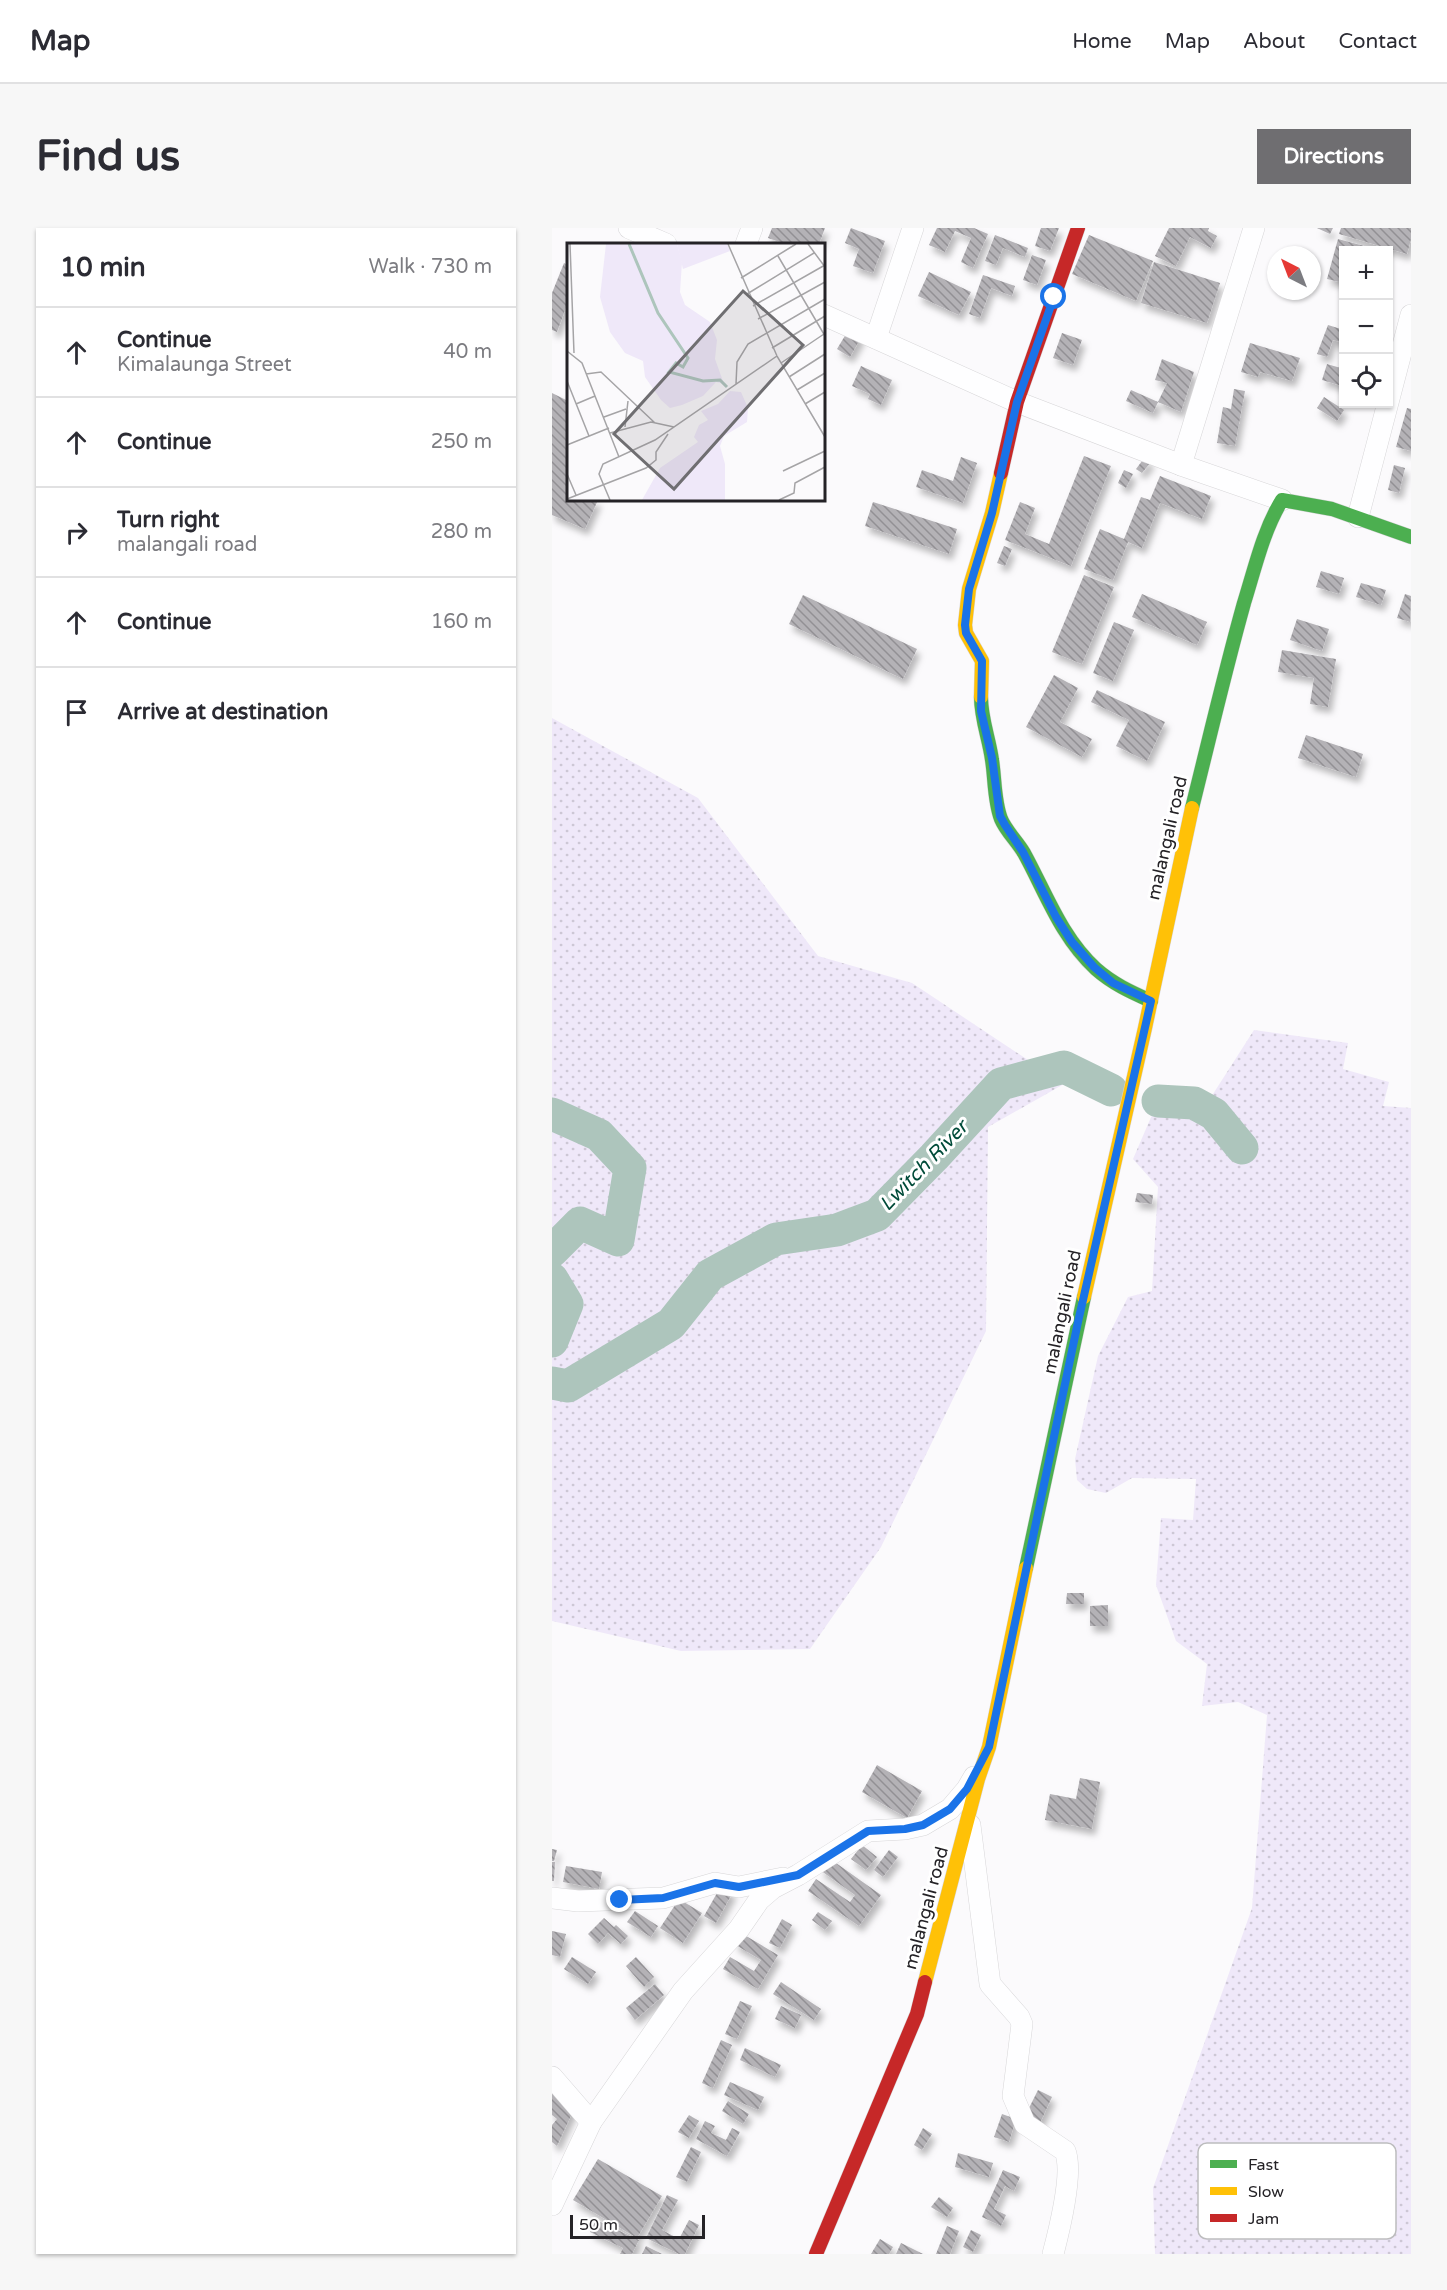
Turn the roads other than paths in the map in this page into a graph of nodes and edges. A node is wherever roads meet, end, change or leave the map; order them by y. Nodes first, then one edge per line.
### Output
1 (629, 228) edge
2 (752, 228) edge
3 (913, 228) edge
4 (1078, 228) edge
5 (1254, 228) edge
6 (664, 243) edge
7 (746, 243) edge
8 (825, 315) edge
9 (1411, 315) edge
10 (876, 338) junction
11 (1017, 402) junction
12 (1181, 465) junction
13 (1282, 500) junction
14 (1358, 517) junction
15 (1411, 537) edge
16 (1151, 1001) junction
17 (989, 1747) junction
18 (968, 1815) junction
19 (798, 1875) junction
20 (552, 1898) edge
21 (552, 2077) edge
22 (591, 2122) junction
23 (552, 2205) edge
24 (816, 2254) edge
25 (1053, 2254) edge

1 - 6 street
2 - 7 street
3 - 10 street
4 - 11 street
5 - 12 street
8 - 10 street
9 - 14 street
10 - 11 street
11 - 12 street
11 - 16 street
12 - 13 street
13 - 14 street
13 - 16 street, malangali road
14 - 15 street
16 - 17 street, malangali road
17 - 18 street, malangali road
17 - 19 street
18 - 24 street, malangali road
18 - 25 street
19 - 20 street
19 - 22 street
21 - 22 street
22 - 23 street

